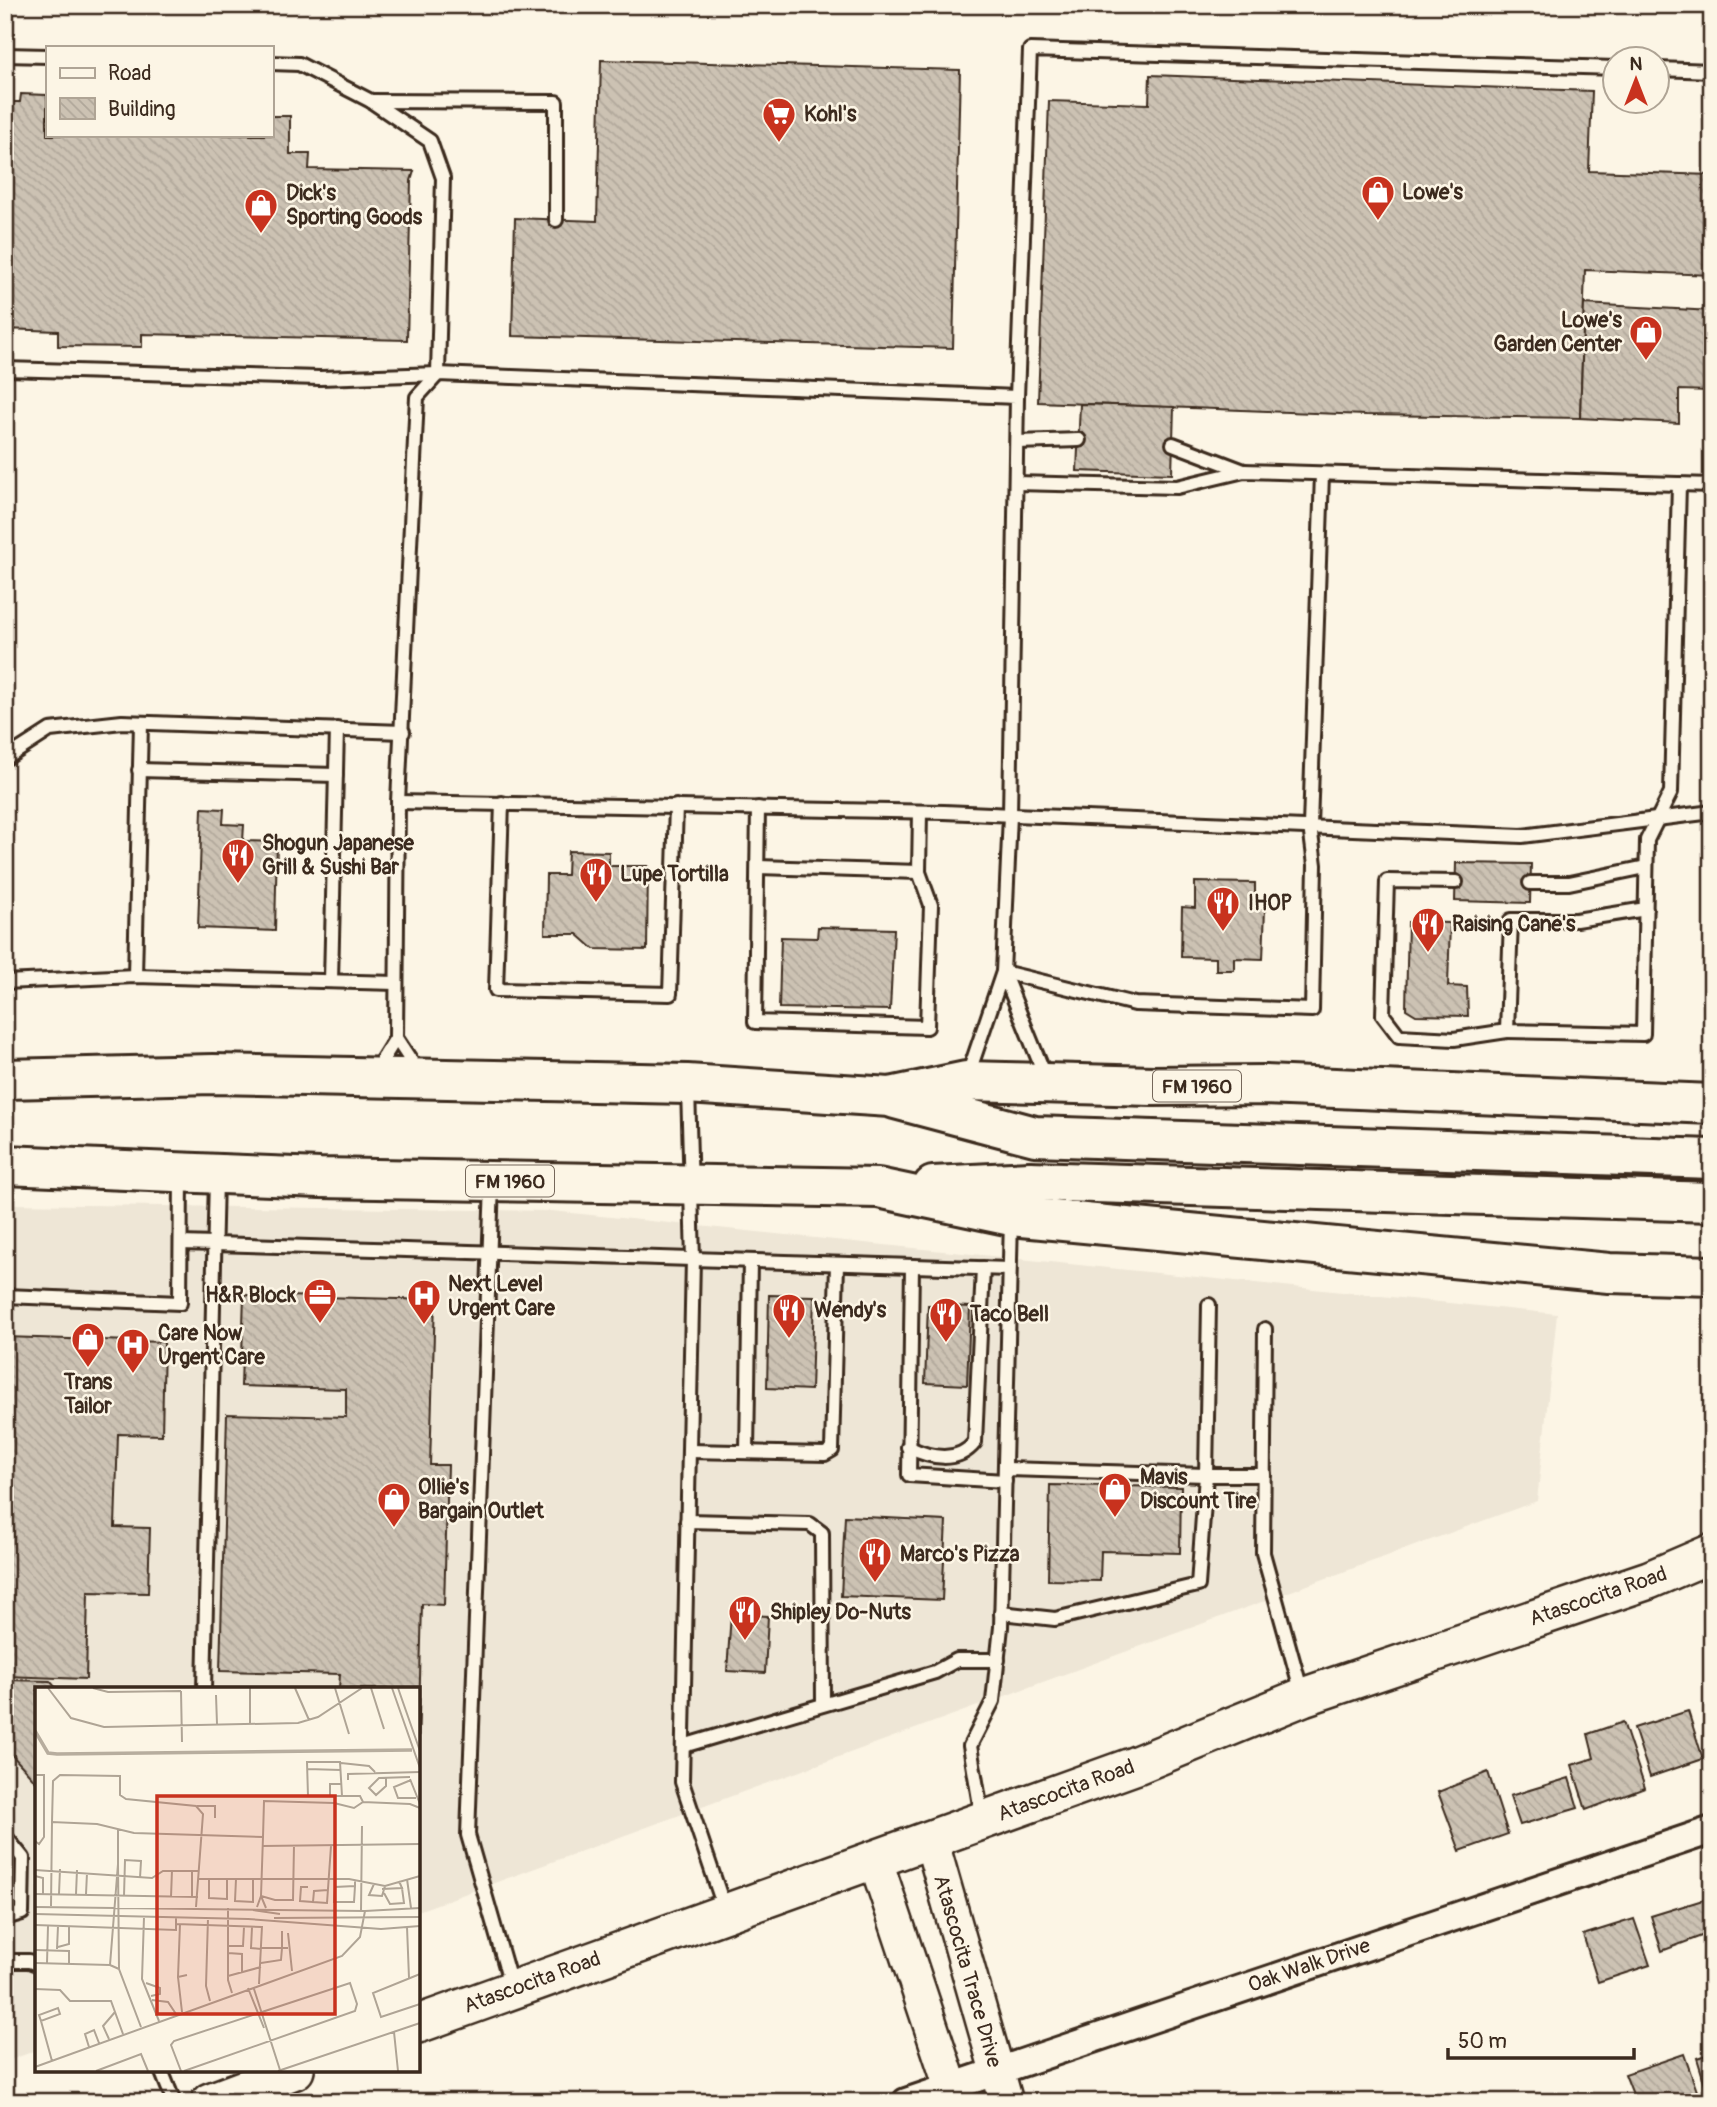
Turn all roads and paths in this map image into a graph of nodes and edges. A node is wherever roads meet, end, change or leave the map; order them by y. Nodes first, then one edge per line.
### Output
1 (5, 54) edge
2 (46, 56) edge
3 (273, 63) edge
4 (1602, 68) edge
5 (1672, 70) edge
6 (1712, 71) edge
7 (371, 101) junction
8 (556, 220) dead end
9 (5, 369) edge
10 (438, 374) junction
11 (1017, 397) junction
12 (1079, 440) dead end
13 (1017, 442) junction
14 (1173, 444) dead end
15 (1244, 471) junction
16 (1322, 474) junction
17 (1016, 483) junction
18 (1679, 484) junction
19 (1712, 485) edge
20 (141, 723) junction
21 (337, 729) junction
22 (403, 732) junction
23 (5, 760) edge
24 (139, 769) junction
25 (335, 775) junction
26 (398, 802) junction
27 (502, 803) junction
28 (676, 806) junction
29 (758, 808) junction
30 (920, 812) junction
31 (1712, 812) edge
32 (1010, 815) junction
33 (1661, 817) junction
34 (1310, 826) junction
35 (758, 867) junction
36 (1646, 867) junction
37 (919, 872) junction
38 (1456, 882) dead end
39 (1530, 883) dead end
40 (1646, 909) junction
41 (1003, 972) junction
42 (135, 976) junction
43 (331, 981) junction
44 (5, 982) edge
45 (396, 983) junction
46 (1507, 1031) junction
47 (396, 1038) junction
48 (5, 1079) edge
49 (370, 1079) junction
50 (424, 1081) junction
51 (966, 1081) junction
52 (1047, 1082) junction
53 (687, 1084) junction
54 (890, 1097) junction
55 (1712, 1104) edge
56 (1712, 1159) edge
57 (5, 1165) edge
58 (198, 1173) junction
59 (492, 1181) junction
60 (690, 1183) junction
61 (878, 1188) junction
62 (1712, 1202) edge
63 (1011, 1216) junction
64 (181, 1243) junction
65 (216, 1245) junction
66 (491, 1253) junction
67 (692, 1259) junction
68 (750, 1261) junction
69 (836, 1264) junction
70 (912, 1266) junction
71 (983, 1268) junction
72 (1009, 1269) junction
73 (1712, 1276) edge
74 (5, 1296) edge
75 (1209, 1305) dead end
76 (1265, 1329) dead end
77 (908, 1447) junction
78 (689, 1451) junction
79 (747, 1452) junction
80 (1005, 1475) junction
81 (1206, 1475) junction
82 (1264, 1475) junction
83 (687, 1521) junction
84 (1712, 1553) edge
85 (1001, 1613) junction
86 (998, 1660) junction
87 (204, 1687) edge
88 (1303, 1697) junction
89 (823, 1703) junction
90 (683, 1746) junction
91 (983, 1820) junction
92 (1712, 1830) edge
93 (5, 1836) edge
94 (931, 1840) junction
95 (875, 1859) junction
96 (726, 1911) junction
97 (5, 1917) edge
98 (5, 1961) edge
99 (35, 1963) edge
100 (512, 1989) junction
101 (420, 2023) edge
102 (162, 2072) edge
103 (289, 2072) edge
104 (1002, 2087) edge
105 (225, 2092) edge
106 (953, 2094) edge
107 (174, 2102) edge
108 (906, 2102) edge

1 - 2 lane
3 - 7 lane
4 - 11 lane
5 - 6 lane
7 - 8 lane
7 - 10 lane
9 - 10 lane
10 - 11 lane
10 - 22 lane
11 - 13 lane
12 - 13 lane
13 - 17 lane
14 - 15 lane
15 - 16 lane
15 - 17 lane
16 - 18 lane
16 - 34 lane
17 - 32 lane
18 - 19 lane
18 - 33 lane
20 - 21 lane
20 - 23 lane
20 - 24 lane
21 - 22 lane
21 - 25 lane
22 - 26 lane
24 - 25 lane
24 - 42 lane
25 - 43 lane
26 - 27 lane
26 - 45 lane
27 - 28 lane
27 - 28 lane
28 - 29 lane
29 - 30 lane
29 - 35 lane
30 - 32 lane
30 - 37 lane
31 - 33 lane
32 - 34 lane
32 - 41 lane
33 - 34 lane
33 - 36 lane
34 - 41 lane
35 - 37 lane
35 - 37 lane
36 - 39 lane
36 - 40 lane
38 - 46 lane
40 - 46 lane
40 - 46 lane
41 - 51 lane
41 - 52 lane
42 - 43 lane
42 - 44 lane
43 - 45 lane
45 - 47 lane
47 - 49 lane
47 - 50 lane
48 - 49 main road, FM 1960 / FM 1960
49 - 50 main road, FM 1960 / FM 1960
50 - 53 main road, FM 1960 / FM 1960
51 - 52 main road, FM 1960 / FM 1960
51 - 54 main road, FM 1960 / FM 1960
52 - 55 main road, FM 1960 / FM 1960
53 - 54 main road, FM 1960 / FM 1960
53 - 60 lane
54 - 56 main road
57 - 58 main road, FM 1960 / FM 1960
58 - 59 main road, FM 1960 / FM 1960
58 - 64 lane
58 - 65 lane
59 - 60 main road, FM 1960 / FM 1960
59 - 66 lane
60 - 61 main road, FM 1960 / FM 1960
60 - 67 lane
61 - 62 main road
61 - 63 main road, FM 1960 / FM 1960
63 - 72 lane
63 - 73 main road, FM 1960 / FM 1960
64 - 65 lane
64 - 74 lane
65 - 66 lane
65 - 87 lane
66 - 67 lane
66 - 100 lane
67 - 68 lane
67 - 78 lane
68 - 69 lane
68 - 79 lane
69 - 70 lane
69 - 79 lane
70 - 71 lane
70 - 77 lane
71 - 72 lane
71 - 77 lane
72 - 80 lane
75 - 81 lane
76 - 82 lane
77 - 80 lane
78 - 79 lane
78 - 83 lane
80 - 81 lane
80 - 85 lane
81 - 82 lane
81 - 85 lane
82 - 88 lane
83 - 89 lane
83 - 90 lane
84 - 88 main road, Atascocita Road
85 - 86 lane
86 - 89 lane
86 - 91 lane
88 - 91 main road, Atascocita Road
89 - 90 lane
90 - 96 lane
91 - 94 main road, Atascocita Road
92 - 104 street, Oak Walk Drive
93 - 97 lane
94 - 95 main road, Atascocita Road
94 - 104 street, Atascocita Trace Drive
95 - 96 main road, Atascocita Road
95 - 106 street
96 - 100 main road, Atascocita Road
98 - 99 lane
100 - 101 main road, Atascocita Road
102 - 107 lane
103 - 105 main road
104 - 106 street, Oak Walk Drive
106 - 108 street, Oak Walk Drive

